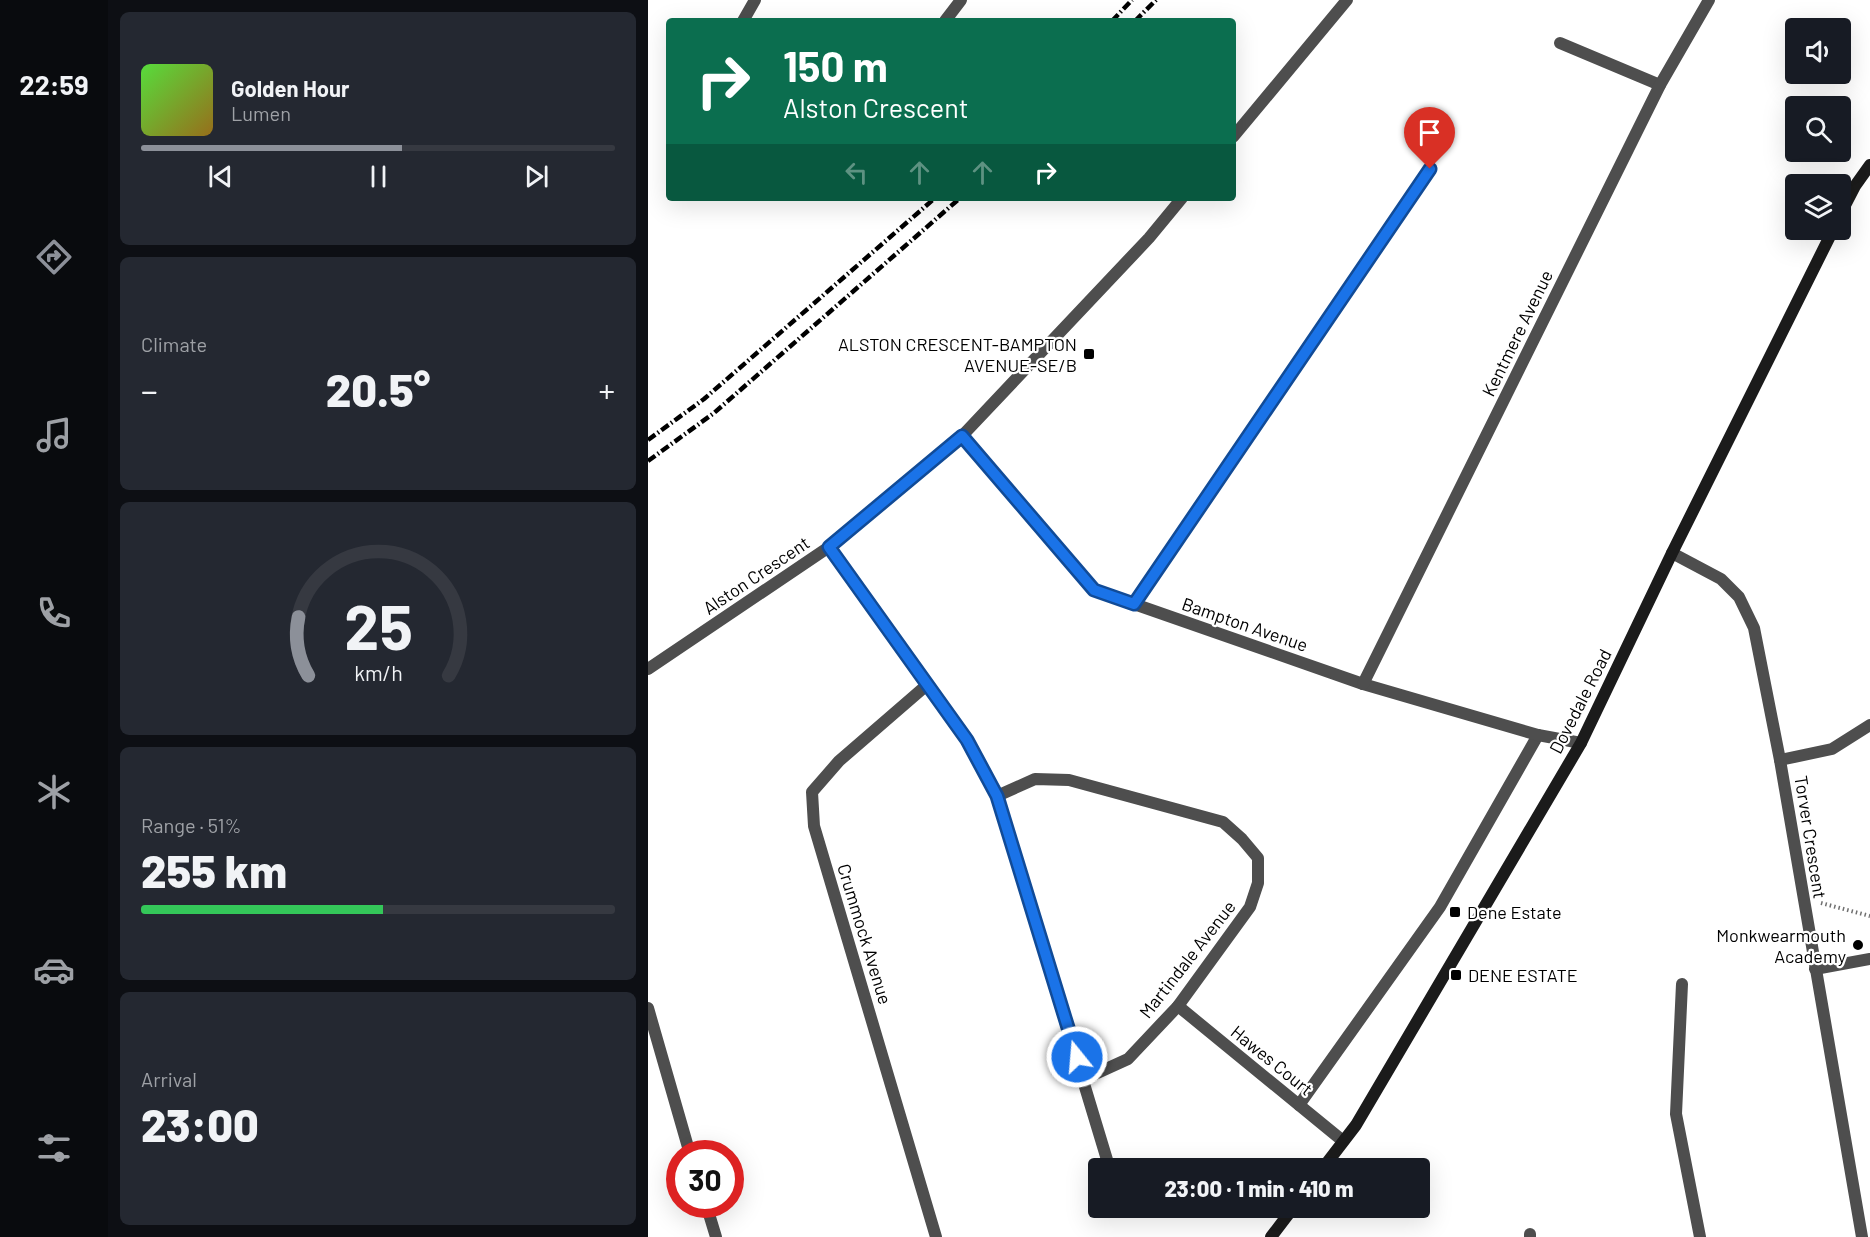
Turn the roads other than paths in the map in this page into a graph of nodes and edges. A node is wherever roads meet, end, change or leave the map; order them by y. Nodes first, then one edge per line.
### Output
1 (755, 0) edge
2 (961, 0) edge
3 (1347, 0) edge
4 (1709, 0) edge
5 (745, 18) edge
6 (947, 18) edge
7 (1560, 43) dead end
8 (1660, 85) junction
9 (1236, 133) edge
10 (1870, 165) edge
11 (1430, 169) dead end
12 (1851, 194) edge
13 (1180, 201) edge
14 (1828, 240) edge
15 (962, 436) junction
16 (829, 547) junction
17 (1672, 553) junction
18 (1134, 604) junction
19 (648, 669) edge
20 (928, 684) junction
21 (1363, 684) junction
22 (1870, 725) edge
23 (1538, 735) junction
24 (1581, 743) junction
25 (1780, 760) junction
26 (997, 796) junction
27 (1870, 959) edge
28 (1815, 969) junction
29 (1682, 984) dead end
30 (1178, 1006) junction
31 (648, 1008) edge
32 (1084, 1079) junction
33 (1299, 1105) junction
34 (686, 1140) edge
35 (1343, 1142) junction
36 (1107, 1158) edge
37 (1331, 1158) edge
38 (710, 1218) edge
39 (1285, 1218) edge
40 (716, 1237) edge
41 (936, 1237) edge
42 (1271, 1237) edge
43 (1700, 1237) edge
44 (1862, 1237) edge

1 - 5 street
2 - 6 street
3 - 9 street
4 - 8 street, Kentmere Avenue
7 - 8 street
8 - 21 street, Kentmere Avenue
10 - 12 street
11 - 18 street
13 - 15 street, Alston Crescent
14 - 17 street, Dovedale Road
15 - 16 street, Alston Crescent
15 - 18 street, Bampton Avenue
16 - 19 street, Alston Crescent
16 - 20 street
17 - 24 street, Dovedale Road
17 - 25 street, Torver Crescent
18 - 21 street, Bampton Avenue
20 - 26 street
20 - 41 street, Crummock Avenue
21 - 23 street, Bampton Avenue
22 - 25 street
23 - 24 street, Bampton Avenue
23 - 33 street
24 - 35 street, Dovedale Road
25 - 28 street, Torver Crescent
26 - 30 street, Martindale Avenue
26 - 32 street
27 - 28 street
28 - 44 street, Torver Crescent
29 - 43 street
30 - 32 street, Martindale Avenue
30 - 33 street, Hawes Court
31 - 34 street
32 - 36 street
33 - 35 street, Hawes Court
35 - 37 street, Dovedale Road
38 - 40 street
39 - 42 street

